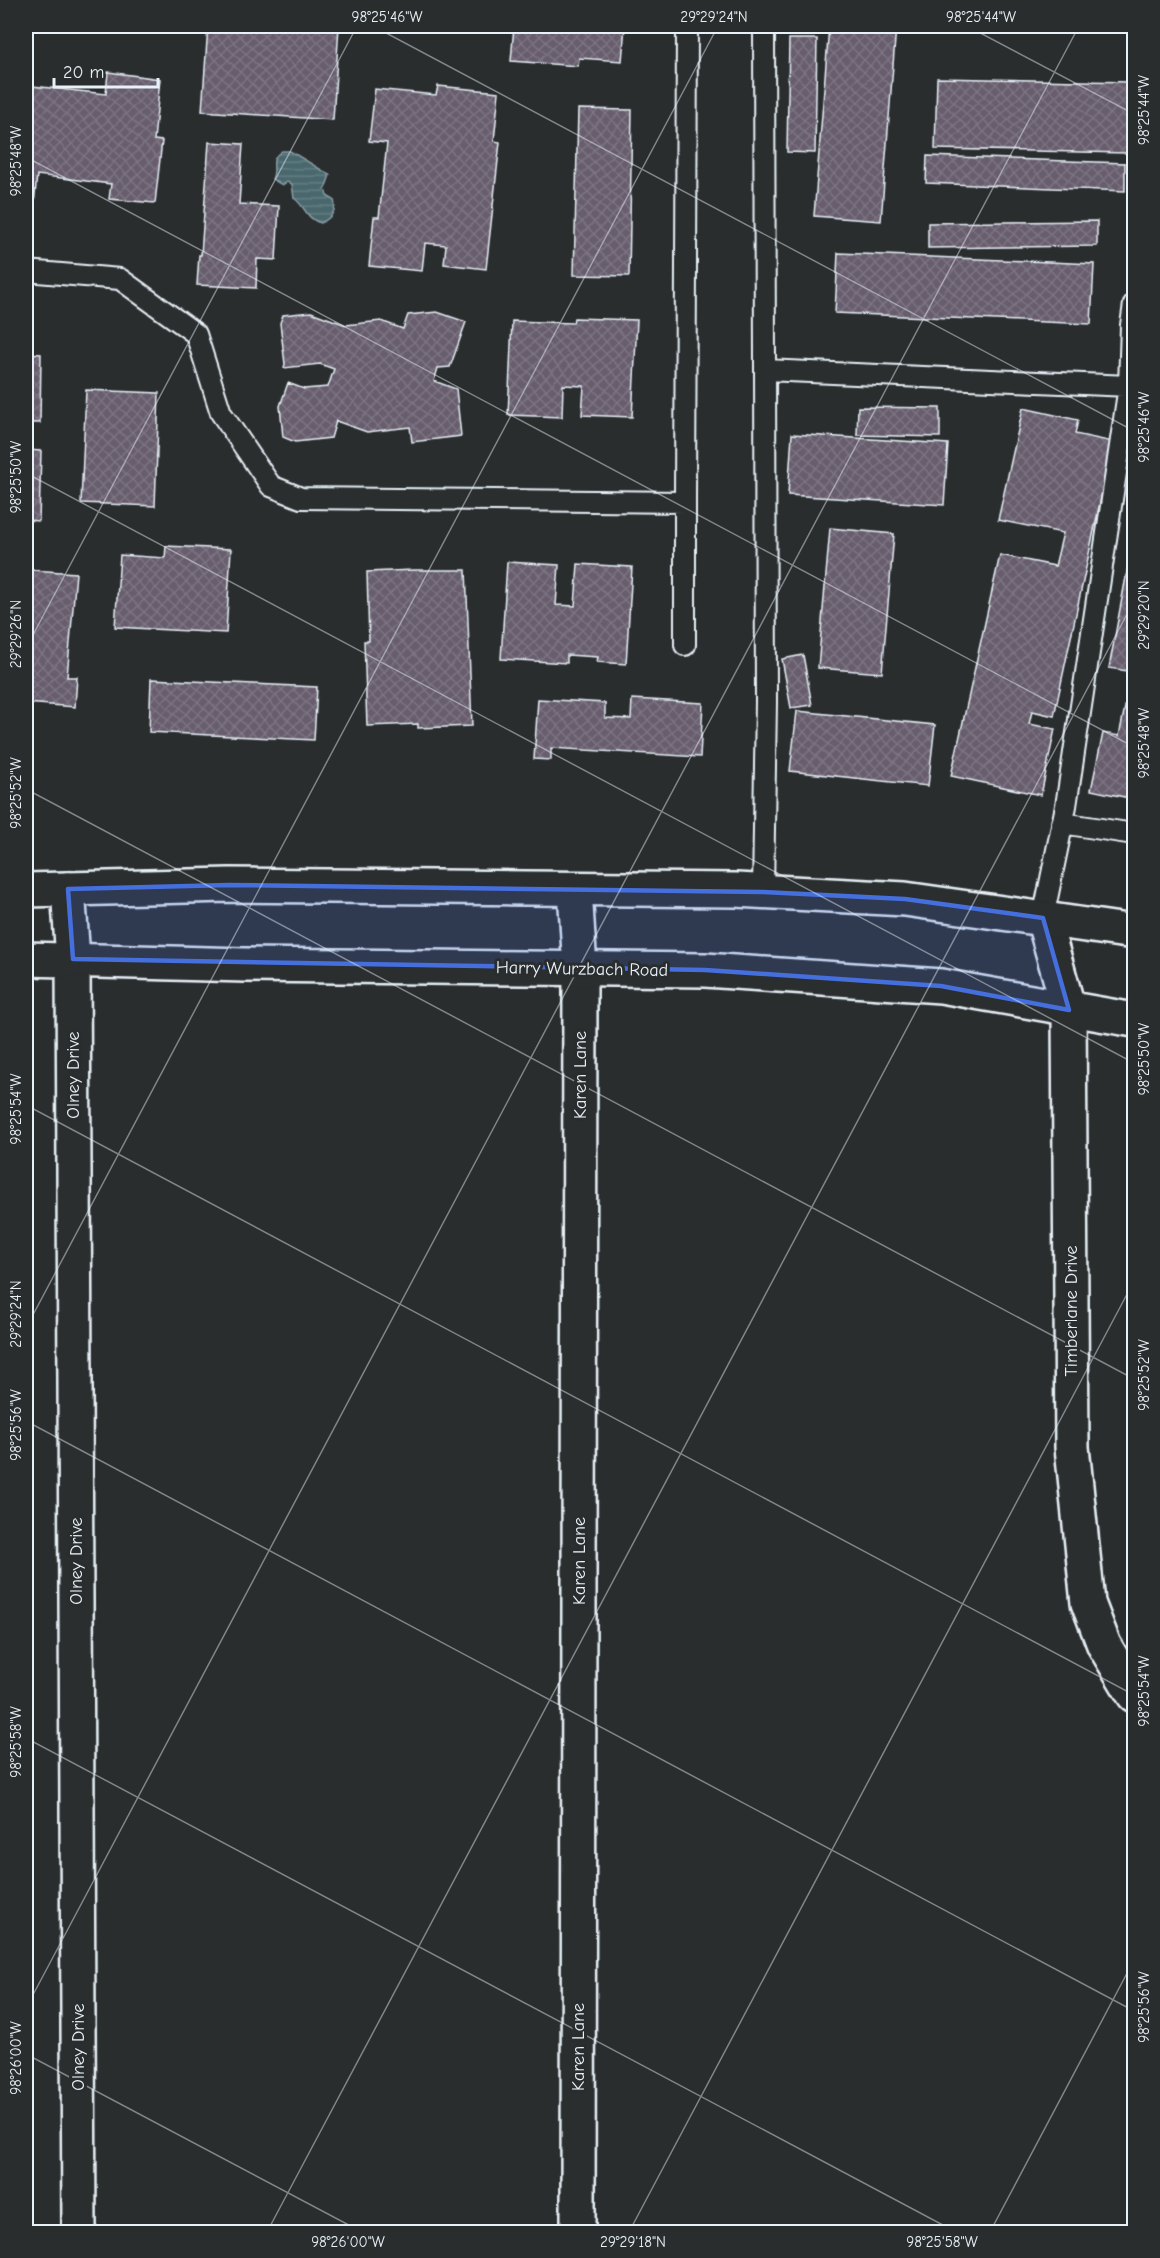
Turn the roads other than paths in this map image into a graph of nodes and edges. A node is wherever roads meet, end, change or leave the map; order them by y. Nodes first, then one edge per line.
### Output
1 (687, 26) edge
2 (764, 26) edge
3 (26, 272) edge
4 (1134, 304) edge
5 (765, 370) junction
6 (1132, 386) edge
7 (685, 502) junction
8 (684, 645) dead end
9 (1064, 814) junction
10 (1134, 834) edge
11 (68, 889) junction
12 (26, 890) edge
13 (575, 890) junction
14 (763, 892) junction
15 (1043, 918) junction
16 (1134, 932) edge
17 (26, 959) edge
18 (73, 959) junction
19 (580, 969) junction
20 (1069, 1010) junction
21 (1134, 1020) edge
22 (1134, 1695) edge
23 (78, 2232) edge
24 (578, 2232) edge

1 - 7 lane
2 - 5 lane
3 - 7 lane
4 - 6 lane
5 - 6 lane
5 - 14 lane
6 - 9 lane
7 - 8 lane
9 - 10 lane
9 - 15 lane
11 - 12 street
11 - 13 street
11 - 18 street, Olney Drive
13 - 14 street
13 - 19 street, Karen Lane
14 - 15 street
15 - 16 street
15 - 20 street, Timberlane Drive
17 - 18 street, Harry Wurzbach Road
18 - 19 street, Harry Wurzbach Road
18 - 23 street, Olney Drive
19 - 20 street, Harry Wurzbach Road
19 - 24 street, Karen Lane
20 - 21 street, Harry Wurzbach Road
20 - 22 street, Timberlane Drive

